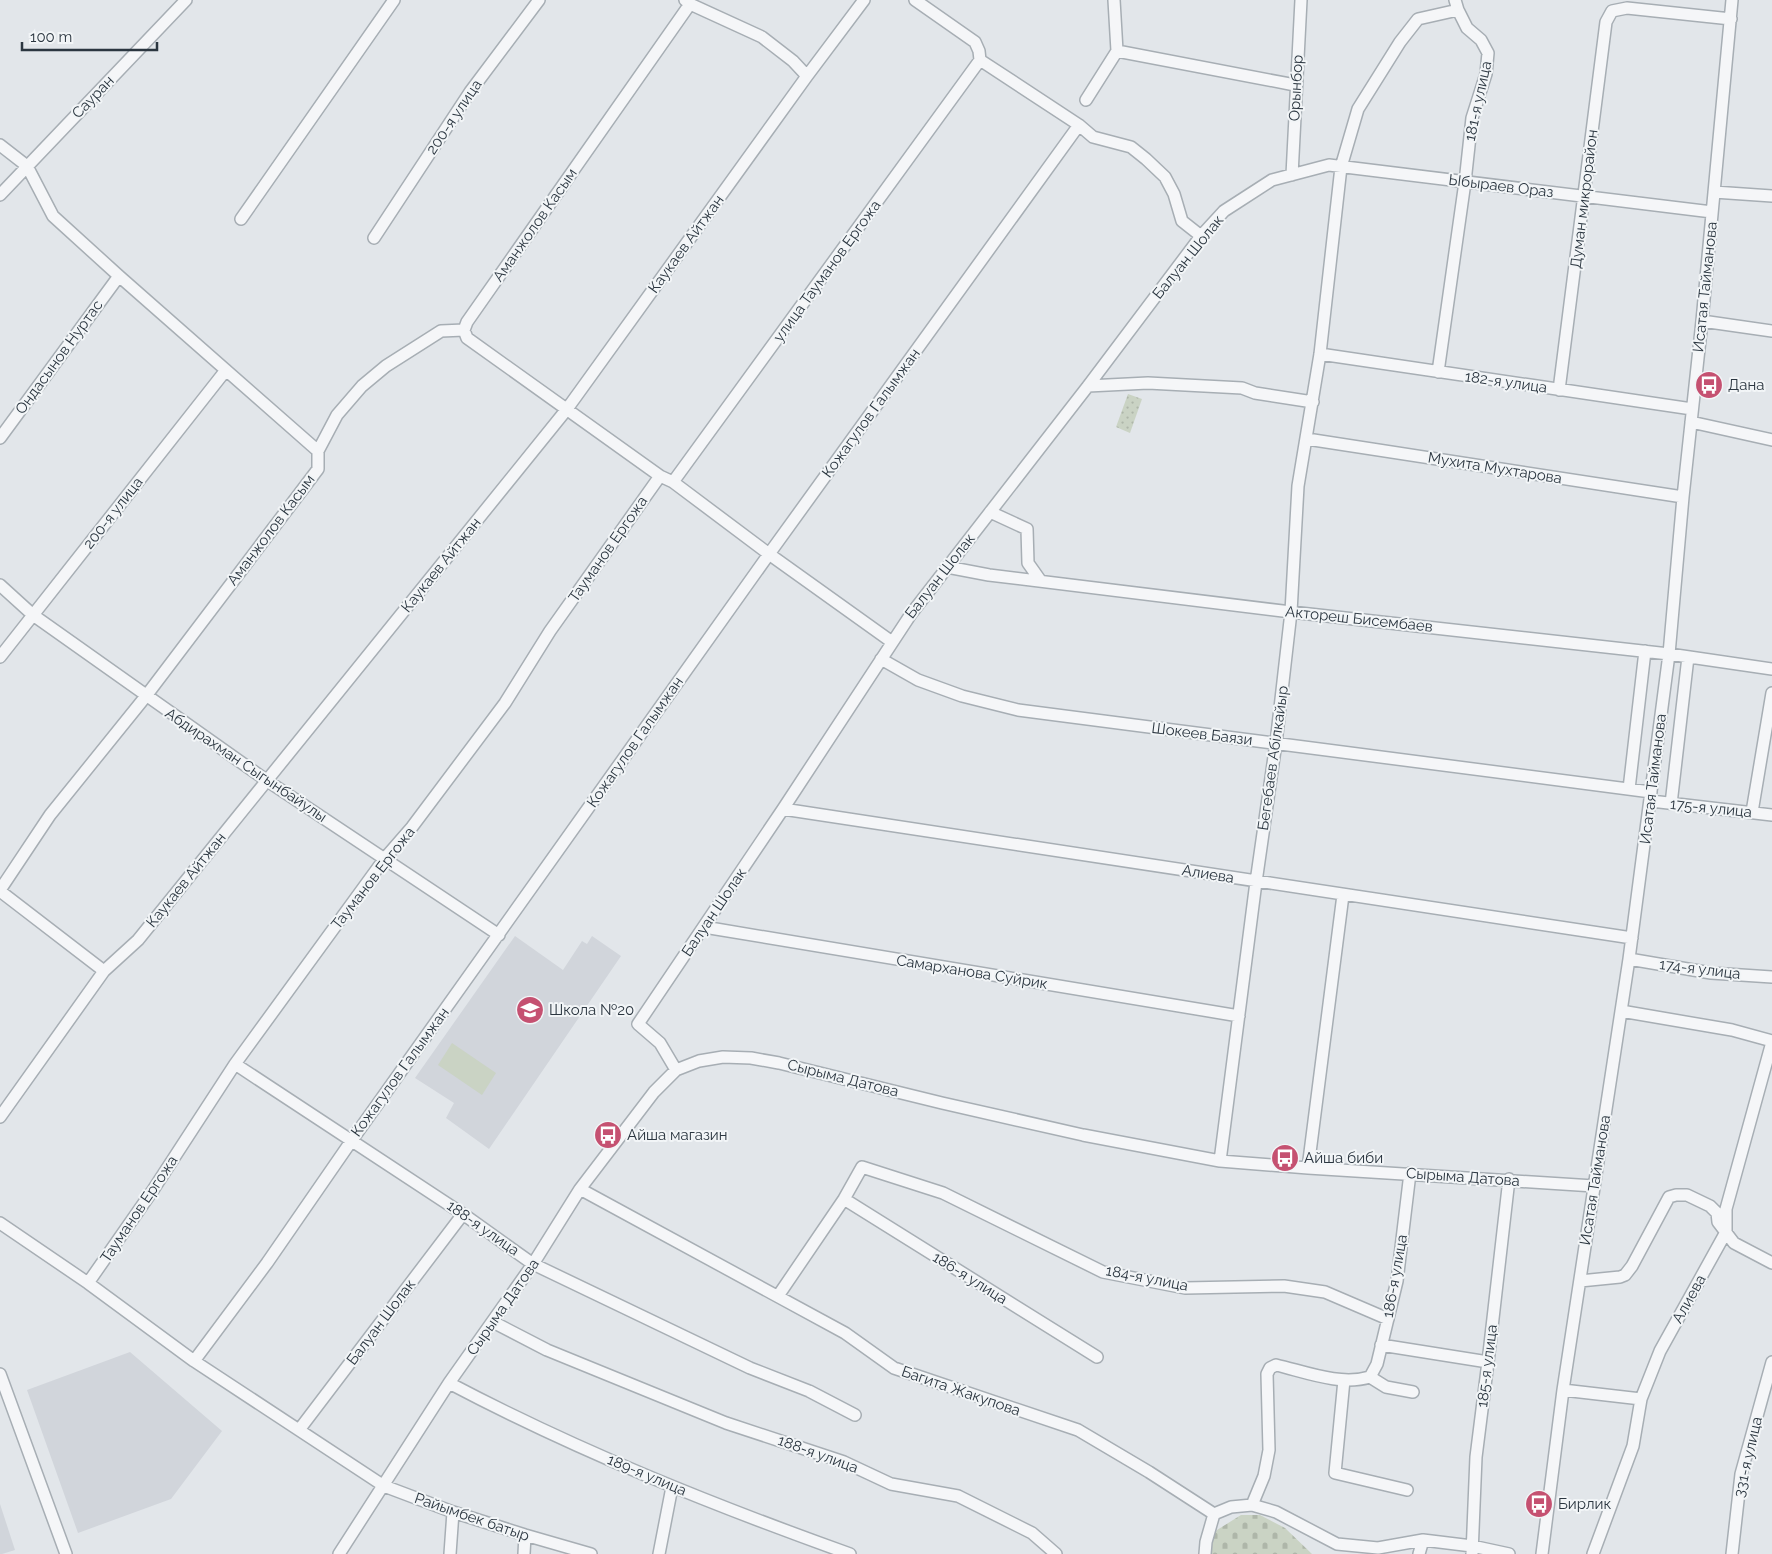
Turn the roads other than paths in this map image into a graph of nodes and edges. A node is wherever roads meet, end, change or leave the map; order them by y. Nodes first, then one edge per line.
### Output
1 (186, 0) edge
2 (394, 0) edge
3 (539, 0) edge
4 (864, 0) edge
5 (915, 0) edge
6 (1114, 0) edge
7 (1301, 0) edge
8 (1732, 0) edge
9 (688, 2) edge
10 (1456, 5) edge
11 (1731, 19) junction
12 (1117, 51) junction
13 (980, 60) junction
14 (807, 76) junction
15 (1296, 84) junction
16 (1086, 100) dead end
17 (1079, 125) junction
18 (0, 144) edge
19 (27, 166) junction
20 (1341, 167) junction
21 (1292, 175) junction
22 (1465, 182) junction
23 (1714, 192) junction
24 (0, 195) edge
25 (1772, 196) edge
26 (1584, 197) junction
27 (1712, 212) junction
28 (241, 219) dead end
29 (1201, 236) junction
30 (374, 238) dead end
31 (119, 276) junction
32 (1702, 321) junction
33 (464, 330) junction
34 (1772, 331) edge
35 (1320, 354) junction
36 (226, 370) junction
37 (1438, 372) junction
38 (1088, 386) junction
39 (1559, 390) junction
40 (1313, 402) junction
41 (1692, 409) junction
42 (567, 410) junction
43 (1691, 422) junction
44 (0, 438) edge
45 (1306, 439) junction
46 (1772, 440) edge
47 (318, 451) junction
48 (660, 476) junction
49 (673, 482) junction
50 (1683, 497) junction
51 (990, 512) junction
52 (769, 554) junction
53 (947, 567) junction
54 (1040, 580) junction
55 (0, 585) edge
56 (1291, 612) junction
57 (33, 615) junction
58 (892, 642) junction
59 (1646, 651) junction
60 (1669, 654) junction
61 (0, 657) edge
62 (1688, 657) junction
63 (881, 659) junction
64 (1772, 669) edge
65 (1772, 693) edge
66 (146, 696) junction
67 (1276, 743) junction
68 (266, 780) junction
69 (1629, 789) junction
70 (1651, 797) junction
71 (1671, 804) junction
72 (784, 809) junction
73 (1752, 812) junction
74 (1772, 815) edge
75 (385, 858) junction
76 (1256, 882) junction
77 (0, 890) edge
78 (1343, 895) junction
79 (704, 927) junction
80 (499, 934) junction
81 (1632, 938) junction
82 (1629, 960) junction
83 (104, 971) junction
84 (1772, 977) edge
85 (1621, 1011) junction
86 (1240, 1016) junction
87 (1772, 1041) edge
88 (235, 1064) junction
89 (676, 1070) junction
90 (0, 1117) edge
91 (352, 1140) junction
92 (1220, 1160) junction
93 (1308, 1168) junction
94 (1410, 1173) junction
95 (1509, 1179) junction
96 (1594, 1186) junction
97 (580, 1189) junction
98 (844, 1200) junction
99 (464, 1214) junction
100 (0, 1223) edge
101 (1726, 1232) junction
102 (1772, 1263) edge
103 (533, 1264) junction
104 (1580, 1281) junction
105 (88, 1283) junction
106 (778, 1296) junction
107 (1388, 1319) junction
108 (493, 1322) junction
109 (1381, 1345) junction
110 (1097, 1357) dead end
111 (194, 1361) junction
112 (1488, 1362) junction
113 (1772, 1362) edge
114 (0, 1374) edge
115 (1370, 1377) junction
116 (1344, 1380) junction
117 (449, 1384) junction
118 (1563, 1390) junction
119 (1413, 1392) dead end
120 (1641, 1399) junction
121 (854, 1415) dead end
122 (299, 1430) junction
123 (384, 1486) junction
124 (672, 1487) junction
125 (1407, 1490) dead end
126 (1252, 1505) junction
127 (453, 1512) junction
128 (1214, 1514) junction
129 (525, 1535) junction
130 (1423, 1540) junction
131 (1472, 1550) edge
132 (66, 1554) edge
133 (339, 1554) edge
134 (450, 1554) edge
135 (524, 1554) edge
136 (590, 1554) edge
137 (659, 1554) edge
138 (850, 1554) edge
139 (1056, 1554) edge
140 (1205, 1554) edge
141 (1419, 1554) edge
142 (1509, 1554) edge
143 (1542, 1554) edge
144 (1593, 1554) edge
145 (1732, 1554) edge

1 - 19 street, Сауран
2 - 28 street
3 - 30 street, 200-я улица
4 - 14 street, Каукаев Айтжан
5 - 13 street
6 - 12 street
7 - 15 street, Орынбор
8 - 11 street, Исатая Тайманова
9 - 14 street
9 - 33 street, Аманжолов Касым
10 - 20 street
10 - 22 street, 181-я улица
11 - 23 street, Исатая Тайманова
11 - 26 street, Думан микрорайон
12 - 15 street
12 - 16 street
13 - 17 street
13 - 49 street, улица Тауманов Ергожа
14 - 42 street, Каукаев Айтжан
15 - 21 street, Орынбор
17 - 29 street
17 - 52 street, Кожагулов Галымжан
18 - 19 street
19 - 24 street, Сауран
19 - 31 street
20 - 21 street, Ыбыраев Ораз
20 - 22 street, Ыбыраев Ораз
20 - 35 street
21 - 29 street, Балуан Шолак
22 - 26 street, Ыбыраев Ораз
22 - 37 street
23 - 25 street
23 - 27 street, Исатая Тайманова
26 - 27 street, Ыбыраев Ораз
26 - 39 street, Думан микрорайон
27 - 32 street, Исатая Тайманова
29 - 38 street, Балуан Шолак
31 - 36 street
31 - 44 street, Ондасынов Нуртас
32 - 34 street
32 - 41 street, Исатая Тайманова
33 - 42 street
33 - 47 street, Аманжолов Касым
35 - 37 street, 182-я улица
35 - 40 street, Бегебаев Абілкайыр
36 - 47 street
36 - 57 street, 200-я улица
37 - 39 street, 182-я улица
38 - 40 street
38 - 51 street, Балуан Шолак
39 - 41 street, 182-я улица
40 - 45 street, Бегебаев Абілкайыр
41 - 43 street, Исатая Тайманова
42 - 48 street
42 - 68 street, Каукаев Айтжан
43 - 46 street
43 - 50 street, Исатая Тайманова
45 - 50 street, Мухита Мухтарова
45 - 56 street, Бегебаев Абілкайыр
47 - 66 street, Аманжолов Касым
48 - 49 street
48 - 75 street, Тауманов Ергожа
49 - 52 street
50 - 60 street, Исатая Тайманова
51 - 53 street, Балуан Шолак
51 - 54 street
52 - 58 street
52 - 80 street, Кожагулов Галымжан
53 - 54 street, Актореш Бисембаев
53 - 58 street, Балуан Шолак
54 - 56 street, Актореш Бисембаев
55 - 57 street, Абдирахман Сыгынбайулы
56 - 59 street, Актореш Бисембаев
56 - 67 street, Бегебаев Абілкайыр
57 - 61 street, 200-я улица
57 - 66 street, Абдирахман Сыгынбайулы
58 - 63 street, Балуан Шолак
59 - 60 street, Актореш Бисембаев
59 - 69 street
60 - 62 street, Актореш Бисембаев
60 - 70 street, Исатая Тайманова
62 - 64 street, Актореш Бисембаев
62 - 71 street
63 - 67 street, Шокеев Баязи
63 - 72 street, Балуан Шолак
65 - 73 street
66 - 68 street, Абдирахман Сыгынбайулы
66 - 77 street, Аманжолов Касым
67 - 69 street, Шокеев Баязи
67 - 76 street, Бегебаев Абілкайыр
68 - 75 street, Абдирахман Сыгынбайулы
68 - 83 street, Каукаев Айтжан
69 - 70 street, Шокеев Баязи
70 - 71 street, 175-я улица
70 - 81 street, Исатая Тайманова
71 - 73 street, 175-я улица
72 - 76 street, Алиева
72 - 79 street, Балуан Шолак
73 - 74 street, 175-я улица
75 - 80 street, Абдирахман Сыгынбайулы
75 - 88 street, Тауманов Ергожа
76 - 78 street, Алиева
76 - 86 street, Бегебаев Абілкайыр
77 - 83 street
78 - 81 street, Алиева
78 - 93 street
79 - 86 street, Самарханова Суйрик
79 - 89 street, Балуан Шолак
80 - 91 street, Кожагулов Галымжан
81 - 82 street, Исатая Тайманова
82 - 84 street, 174-я улица
82 - 85 street, Исатая Тайманова
83 - 90 street, Каукаев Айтжан
85 - 87 street
85 - 96 street, Исатая Тайманова
86 - 92 street, Бегебаев Абілкайыр
87 - 101 street, Алиева
88 - 91 street, 188-я улица
88 - 105 street, Тауманов Ергожа
89 - 92 street, Сырыма Датова
89 - 97 street, Сырыма Датова
91 - 99 street, 188-я улица
91 - 111 street, Кожагулов Галымжан
92 - 93 street, Сырыма Датова
93 - 94 street, Сырыма Датова
94 - 95 street, Сырыма Датова
94 - 107 street, 186-я улица
95 - 96 street, Сырыма Датова
95 - 112 street, 185-я улица
96 - 104 street, Исатая Тайманова
97 - 103 street, Сырыма Датова
97 - 106 street, Багита Жакупова
98 - 106 street
98 - 107 street, 184-я улица
98 - 110 street, 186-я улица
99 - 103 street, 188-я улица
99 - 122 street, Балуан Шолак
100 - 105 street, Райымбек батыр
101 - 102 street
101 - 104 street
101 - 120 street, Алиева
103 - 108 street, Сырыма Датова
103 - 121 street, 188-я улица
104 - 118 street, Исатая Тайманова
105 - 111 street, Райымбек батыр
106 - 128 street, Багита Жакупова
107 - 109 street, 186-я улица
108 - 117 street, Сырыма Датова
108 - 139 street, 188-я улица
109 - 112 street
109 - 115 street, 186-я улица
111 - 122 street, Райымбек батыр
112 - 131 street, 185-я улица
113 - 145 street, 331-я улица
114 - 132 street
115 - 116 street
115 - 119 street
116 - 125 street
116 - 126 street
117 - 123 street, Сырыма Датова
117 - 124 street, 189-я улица
118 - 120 street
118 - 143 street, Исатая Тайманова
120 - 144 street, Алиева
122 - 123 street, Райымбек батыр
123 - 127 street, Райымбек батыр
123 - 133 street, Сырыма Датова
124 - 137 street
124 - 138 street, 189-я улица
126 - 128 street
126 - 130 street
127 - 129 street, Райымбек батыр
127 - 134 street
128 - 140 street
129 - 135 street
129 - 136 street, Райымбек батыр
130 - 131 street
130 - 141 street
131 - 142 street

